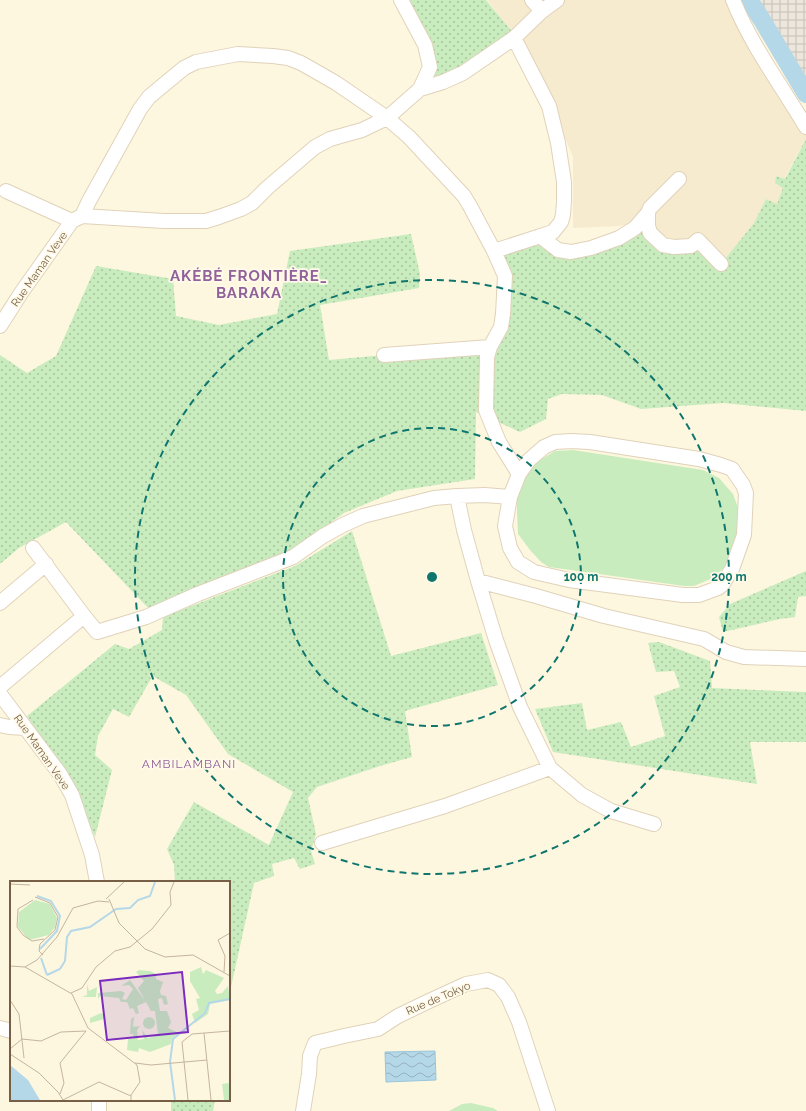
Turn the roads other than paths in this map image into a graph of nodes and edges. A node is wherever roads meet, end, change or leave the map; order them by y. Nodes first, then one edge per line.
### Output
1 (401, 0) edge
2 (532, 0) edge
3 (557, 0) edge
4 (733, 0) edge
5 (542, 11) junction
6 (514, 38) junction
7 (420, 89) junction
8 (388, 118) junction
9 (806, 127) edge
10 (679, 179) dead end
11 (6, 191) dead end
12 (648, 213) junction
13 (77, 219) junction
14 (540, 236) junction
15 (494, 251) junction
16 (721, 264) dead end
17 (0, 326) edge
18 (490, 347) junction
19 (384, 355) dead end
20 (519, 474) junction
21 (457, 496) junction
22 (510, 496) junction
23 (33, 548) dead end
24 (46, 564) junction
25 (478, 581) junction
26 (0, 603) edge
27 (84, 616) junction
28 (806, 659) edge
29 (0, 687) edge
30 (0, 694) edge
31 (0, 724) edge
32 (25, 728) junction
33 (550, 768) junction
34 (654, 824) dead end
35 (322, 843) dead end
36 (97, 881) edge
37 (0, 1028) edge
38 (10, 1031) edge
39 (99, 1101) edge
40 (98, 1111) edge
41 (303, 1111) edge
42 (548, 1111) edge

1 - 7 street
2 - 5 street
3 - 5 street
4 - 9 street
5 - 6 street
6 - 7 street
6 - 14 street
7 - 8 street
8 - 13 street
8 - 13 street, Rue Maman Veve
8 - 15 street, Rue Maman Veve
10 - 12 street
11 - 13 street
12 - 14 street
12 - 16 street
13 - 17 street, Rue Maman Veve
14 - 15 street
15 - 18 street, Rue Maman Veve
18 - 19 street
18 - 20 street
20 - 22 street
20 - 22 street
21 - 22 street
21 - 25 street
21 - 27 street
23 - 24 street
24 - 26 street
24 - 27 street
25 - 28 street
25 - 33 street
27 - 29 street
30 - 32 street, Rue Maman Veve
31 - 32 street
32 - 36 street, Rue Maman Veve
33 - 34 street
33 - 35 street
37 - 38 street
39 - 40 street
41 - 42 street, Rue de Tokyo

